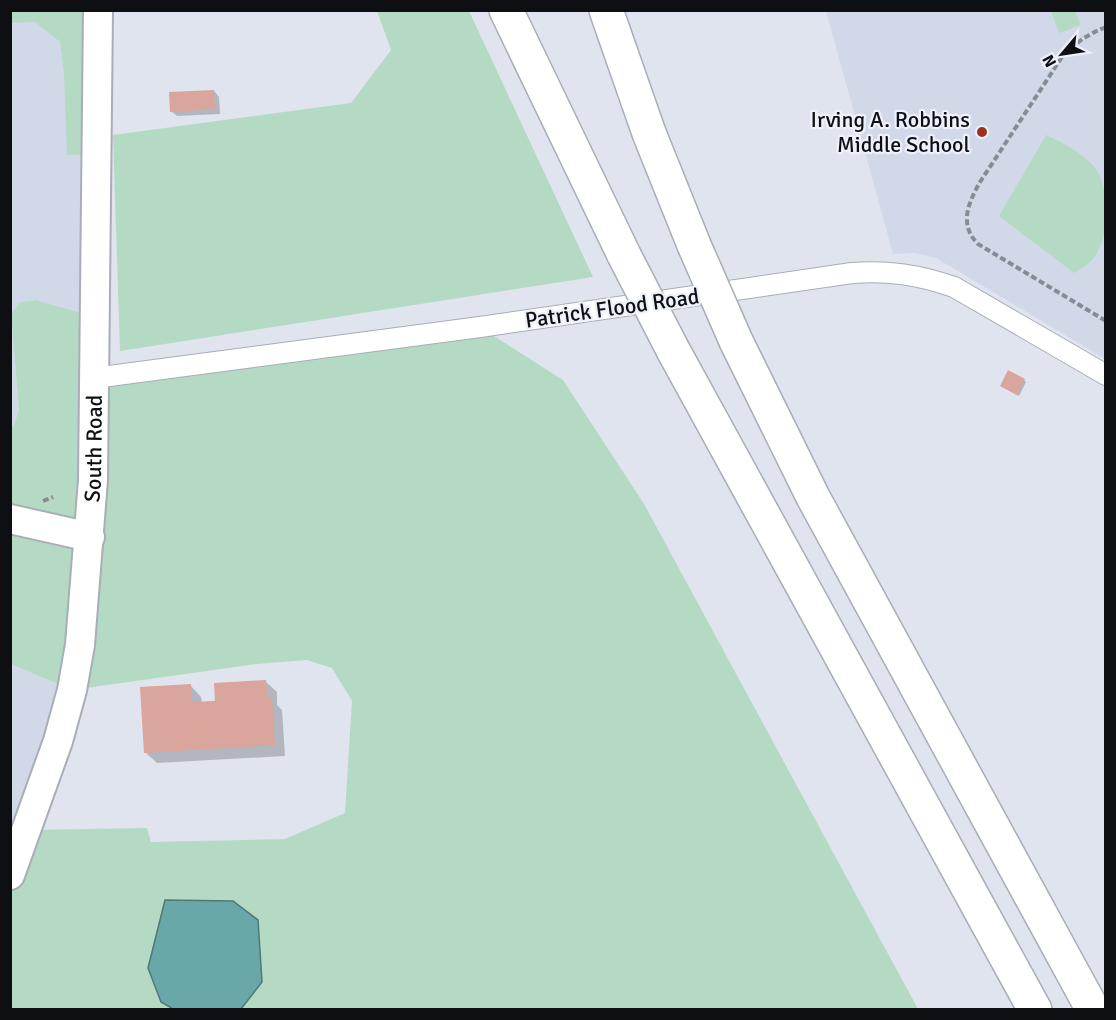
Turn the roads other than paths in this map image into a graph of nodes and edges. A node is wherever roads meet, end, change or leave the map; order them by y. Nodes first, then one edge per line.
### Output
1 (98, 10) edge
2 (506, 10) edge
3 (608, 14) edge
4 (1106, 375) edge
5 (94, 378) junction
6 (10, 519) edge
7 (90, 537) junction
8 (10, 875) edge
9 (1035, 1010) edge
10 (1093, 1010) edge

1 - 5 main road, South Road
2 - 9 highway, bridge
3 - 10 highway, bridge
4 - 5 street, Patrick Flood Road
5 - 7 main road, South Road
6 - 7 main road
7 - 8 main road, South Road

